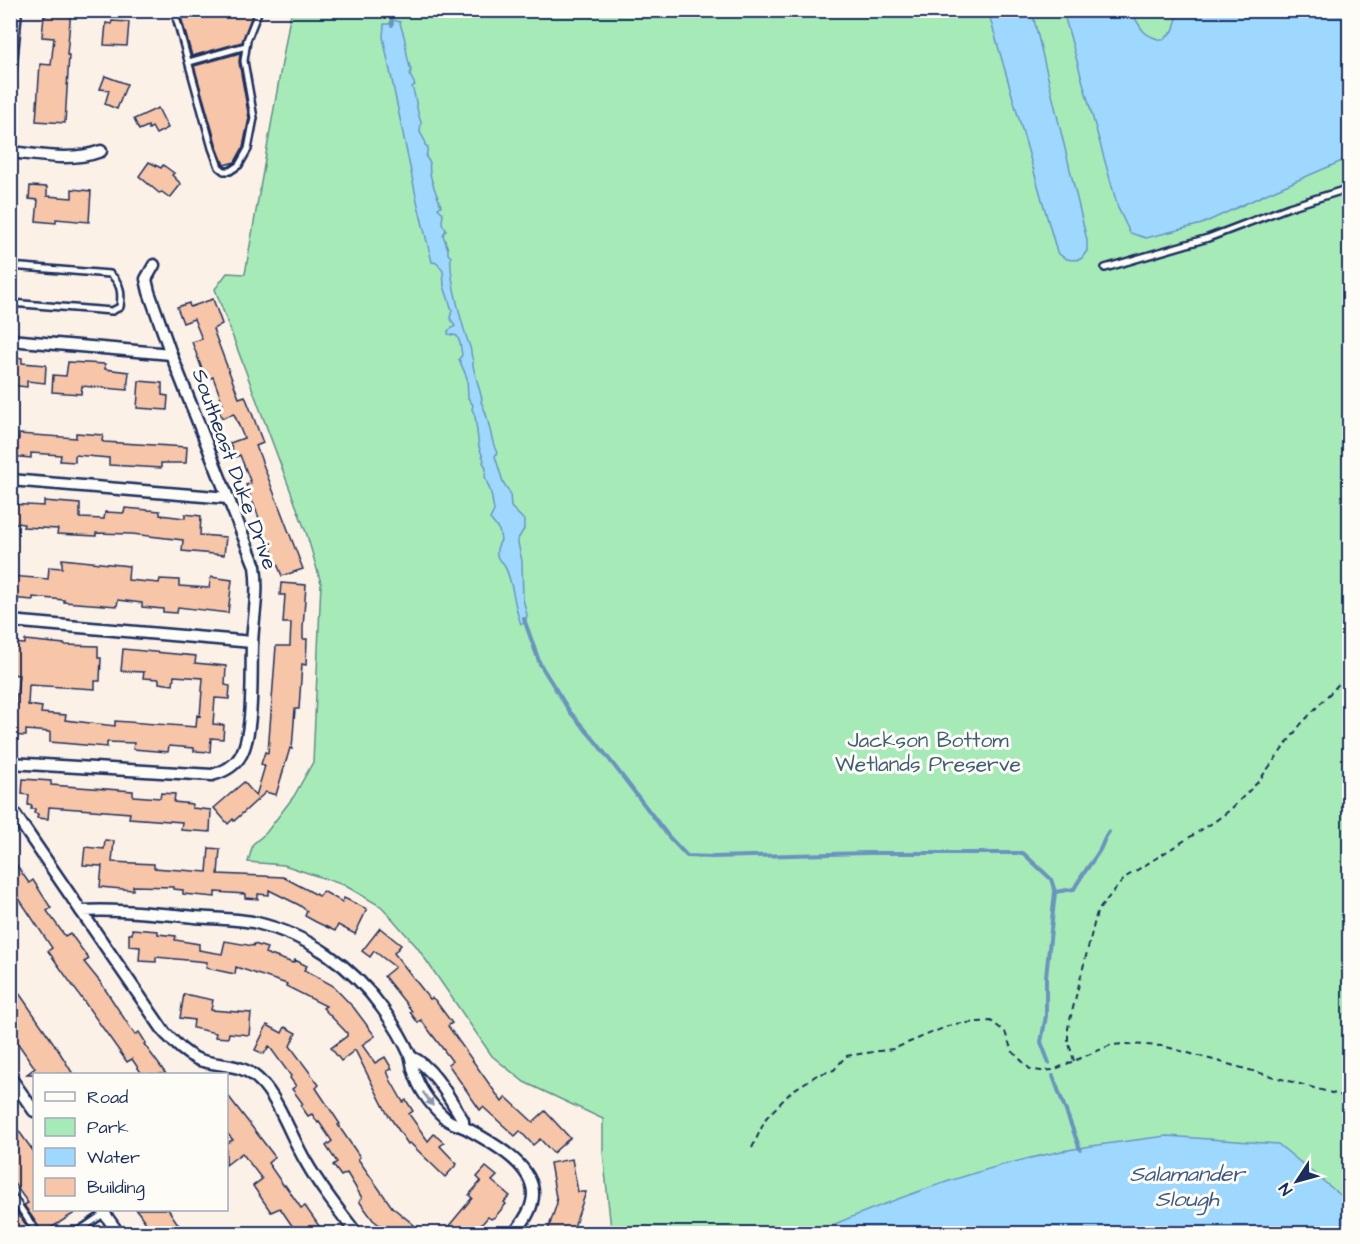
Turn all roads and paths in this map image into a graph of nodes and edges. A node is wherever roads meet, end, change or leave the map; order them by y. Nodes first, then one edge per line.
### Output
1 (16, 10) edge
2 (174, 10) edge
3 (259, 10) edge
4 (246, 46) junction
5 (189, 62) junction
6 (10, 75) edge
7 (101, 151) dead end
8 (10, 152) edge
9 (1350, 188) edge
10 (154, 265) dead end
11 (10, 266) edge
12 (1105, 268) dead end
13 (10, 303) edge
14 (10, 340) edge
15 (171, 354) junction
16 (10, 480) edge
17 (228, 498) junction
18 (10, 621) edge
19 (252, 642) junction
20 (1350, 672) edge
21 (10, 763) edge
22 (10, 807) edge
23 (81, 911) junction
24 (411, 1058) junction
25 (1074, 1061) junction
26 (10, 1077) edge
27 (1350, 1098) edge
28 (33, 1110) edge
29 (464, 1127) junction
30 (752, 1148) dead end
31 (10, 1193) edge
32 (103, 1211) edge
33 (38, 1233) edge
34 (74, 1233) edge
35 (119, 1233) edge
36 (357, 1233) edge
37 (514, 1233) edge

1 - 6 street
2 - 5 lane
3 - 4 lane
4 - 5 lane
4 - 5 lane
7 - 8 street
9 - 12 lane
10 - 15 street, Southeast Duke Drive
11 - 13 lane
14 - 15 street, Southeast Duke Drive
15 - 17 street, Southeast Duke Drive
16 - 17 street
17 - 19 street, Southeast Duke Drive
18 - 19 street
19 - 21 street, Southeast Duke Drive
20 - 25 path
22 - 23 street
23 - 24 street
23 - 36 street
24 - 29 street
24 -> 29 street
25 - 27 path
25 - 30 path
26 - 28 street
29 - 37 street
31 - 33 lane
32 - 34 lane
32 - 35 street

